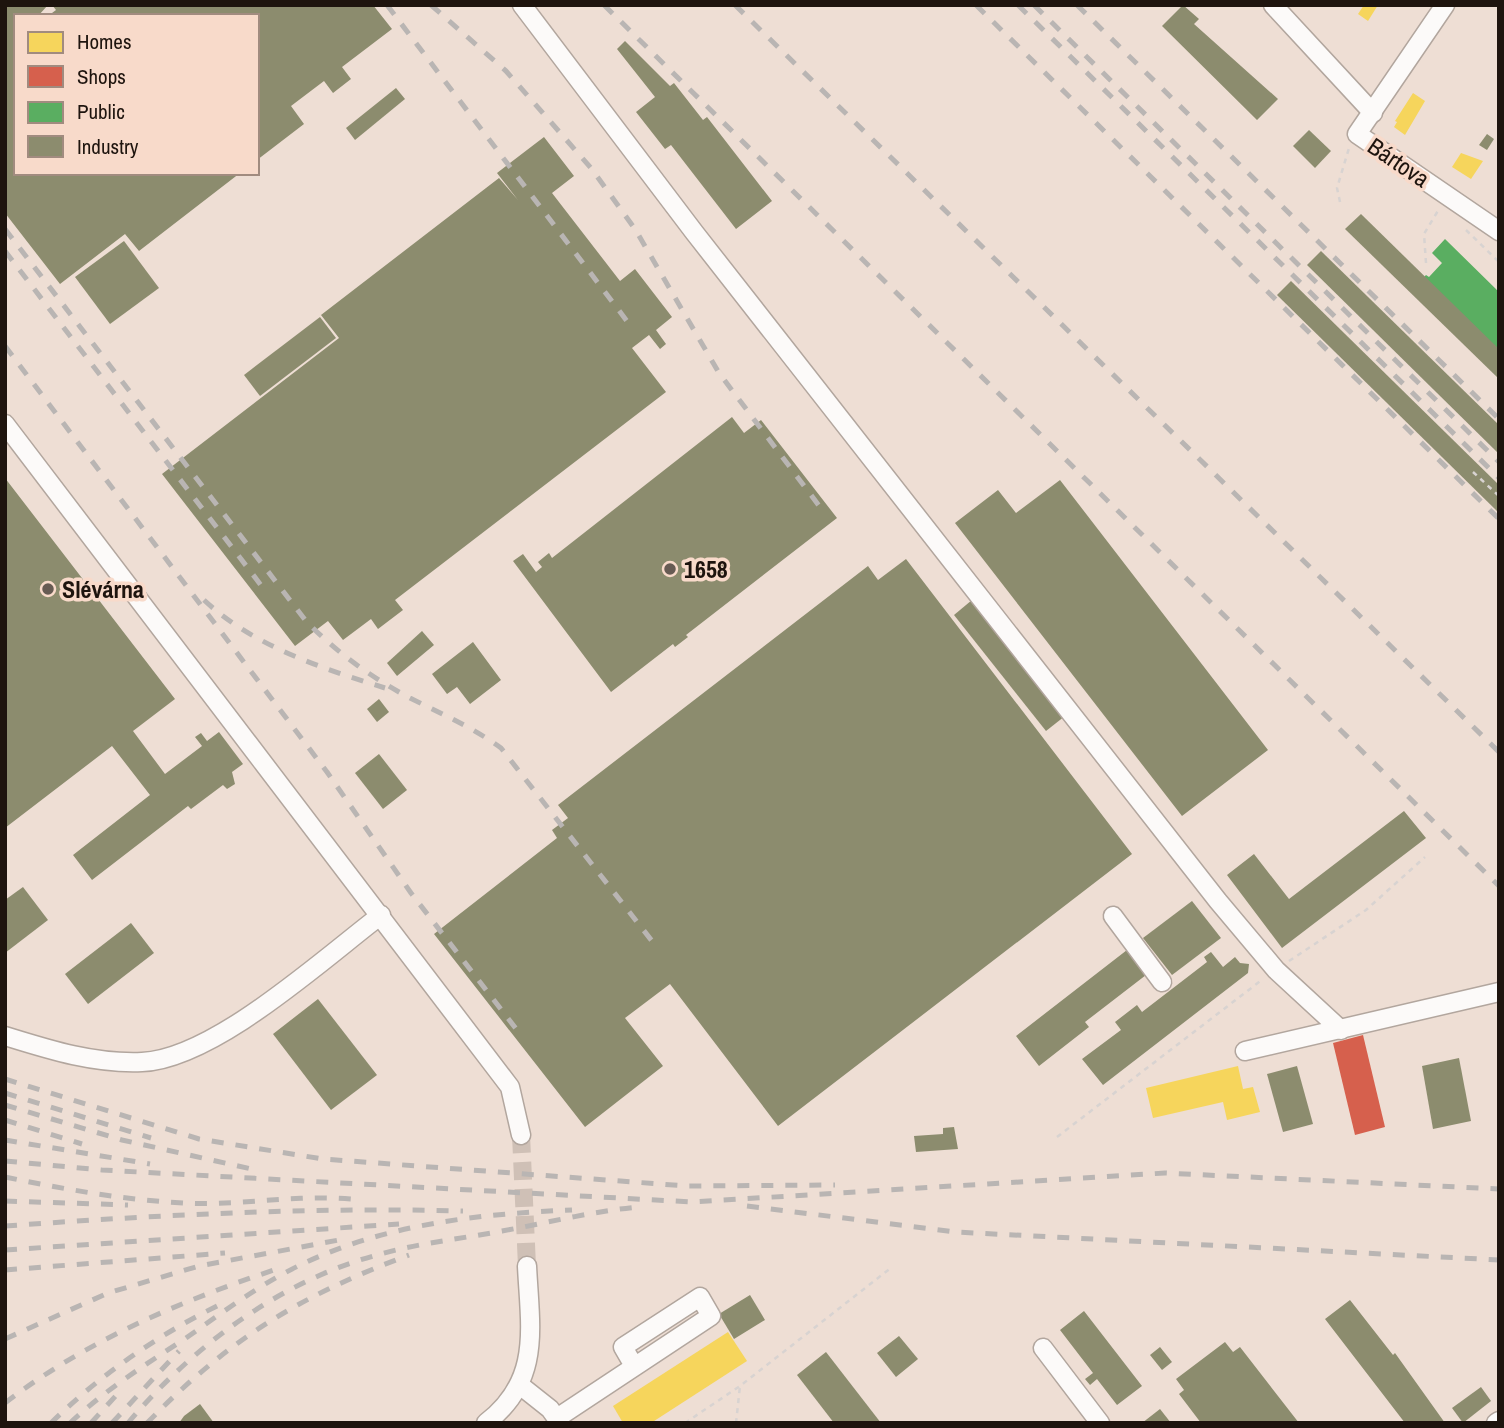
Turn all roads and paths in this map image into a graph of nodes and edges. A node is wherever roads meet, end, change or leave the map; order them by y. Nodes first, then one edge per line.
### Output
1 (522, 5) edge
2 (1273, 5) edge
3 (1445, 5) edge
4 (1373, 113) junction
5 (1357, 134) junction
6 (1442, 200) junction
7 (1340, 202) dead end
8 (1446, 212) dead end
9 (1459, 223) dead end
10 (1499, 231) edge
11 (1499, 261) edge
12 (1426, 263) dead end
13 (5, 424) edge
14 (1474, 472) dead end
15 (1499, 496) edge
16 (1424, 857) dead end
17 (381, 915) junction
18 (1113, 916) dead end
19 (1276, 970) junction
20 (1162, 982) dead end
21 (1499, 992) edge
22 (1341, 1030) junction
23 (5, 1036) edge
24 (1245, 1051) dead end
25 (521, 1135) tunnel mouth
26 (1057, 1137) dead end
27 (527, 1266) tunnel mouth
28 (892, 1267) dead end
29 (1043, 1348) dead end
30 (634, 1366) junction
31 (521, 1385) junction
32 (740, 1385) junction
33 (559, 1420) edge
34 (486, 1423) edge
35 (685, 1423) edge
36 (736, 1423) edge
37 (1100, 1423) edge

1 - 19 street
2 - 4 street
3 - 4 street, Bártova
4 - 5 street, Bártova
5 - 6 street, Bártova
5 - 7 path
6 - 8 path
6 - 10 street, Bártova
6 - 12 path
9 - 11 path
13 - 17 street
14 - 15 path
16 - 19 path
17 - 23 street
17 - 25 street
18 - 20 street
19 - 22 street
19 - 26 path
21 - 22 street
22 - 24 street
27 - 31 street
28 - 32 path
29 - 37 street
30 - 30 street
30 - 33 street
31 - 33 street
31 - 34 street
32 - 35 path
32 - 36 path

